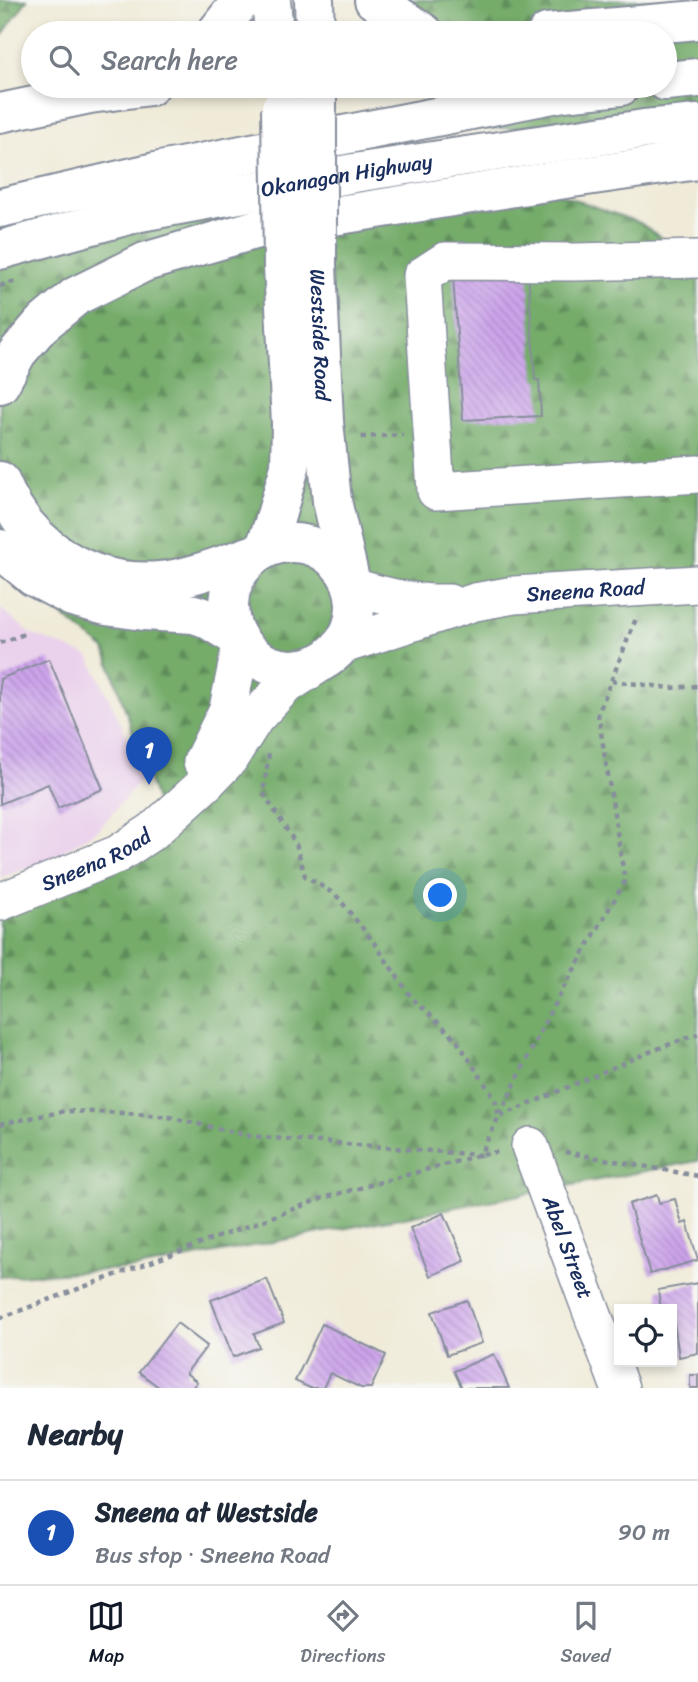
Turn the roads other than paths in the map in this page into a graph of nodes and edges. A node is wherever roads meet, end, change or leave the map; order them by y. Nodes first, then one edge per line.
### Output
1 (242, 0) edge
2 (271, 0) edge
3 (314, 0) edge
4 (374, 0) edge
5 (698, 20) edge
6 (225, 21) edge
7 (273, 21) edge
8 (315, 21) edge
9 (406, 21) edge
10 (677, 22) edge
11 (698, 78) edge
12 (677, 80) edge
13 (76, 98) edge
14 (299, 98) edge
15 (532, 98) edge
16 (0, 113) edge
17 (698, 124) edge
18 (698, 160) edge
19 (0, 208) edge
20 (0, 250) edge
21 (698, 259) edge
22 (300, 266) junction
23 (0, 384) edge
24 (698, 474) edge
25 (0, 481) edge
26 (0, 549) edge
27 (261, 551) junction
28 (352, 584) junction
29 (698, 584) edge
30 (475, 602) junction
31 (238, 640) junction
32 (331, 655) junction
33 (182, 804) junction
34 (0, 876) edge
35 (36, 888) junction
36 (0, 902) edge
37 (530, 1146) road end
38 (620, 1388) edge

1 - 6 main road
2 - 7 main road
3 - 8 main road
4 - 9 main road
5 - 10 main road
11 - 12 main road
13 - 16 main road
14 - 22 main road, Westside Road, bridge
15 - 19 main road, Okanagan Highway
17 - 20 main road, Okanagan Highway
18 - 23 main road
21 - 24 street
22 - 27 main road, Westside Road
22 - 28 main road, Westside Road
25 - 27 main road
26 - 31 main road
27 - 28 main road
27 - 31 main road
28 - 30 street, Sneena Road
28 - 32 main road
29 - 30 street, Sneena Road
30 - 32 street, Sneena Road
31 - 32 main road
31 - 33 street, Sneena Road
32 - 33 street, Sneena Road
33 - 35 street, Sneena Road
34 - 35 street
35 - 36 street, Sneena Road
37 - 38 street, Abel Street

